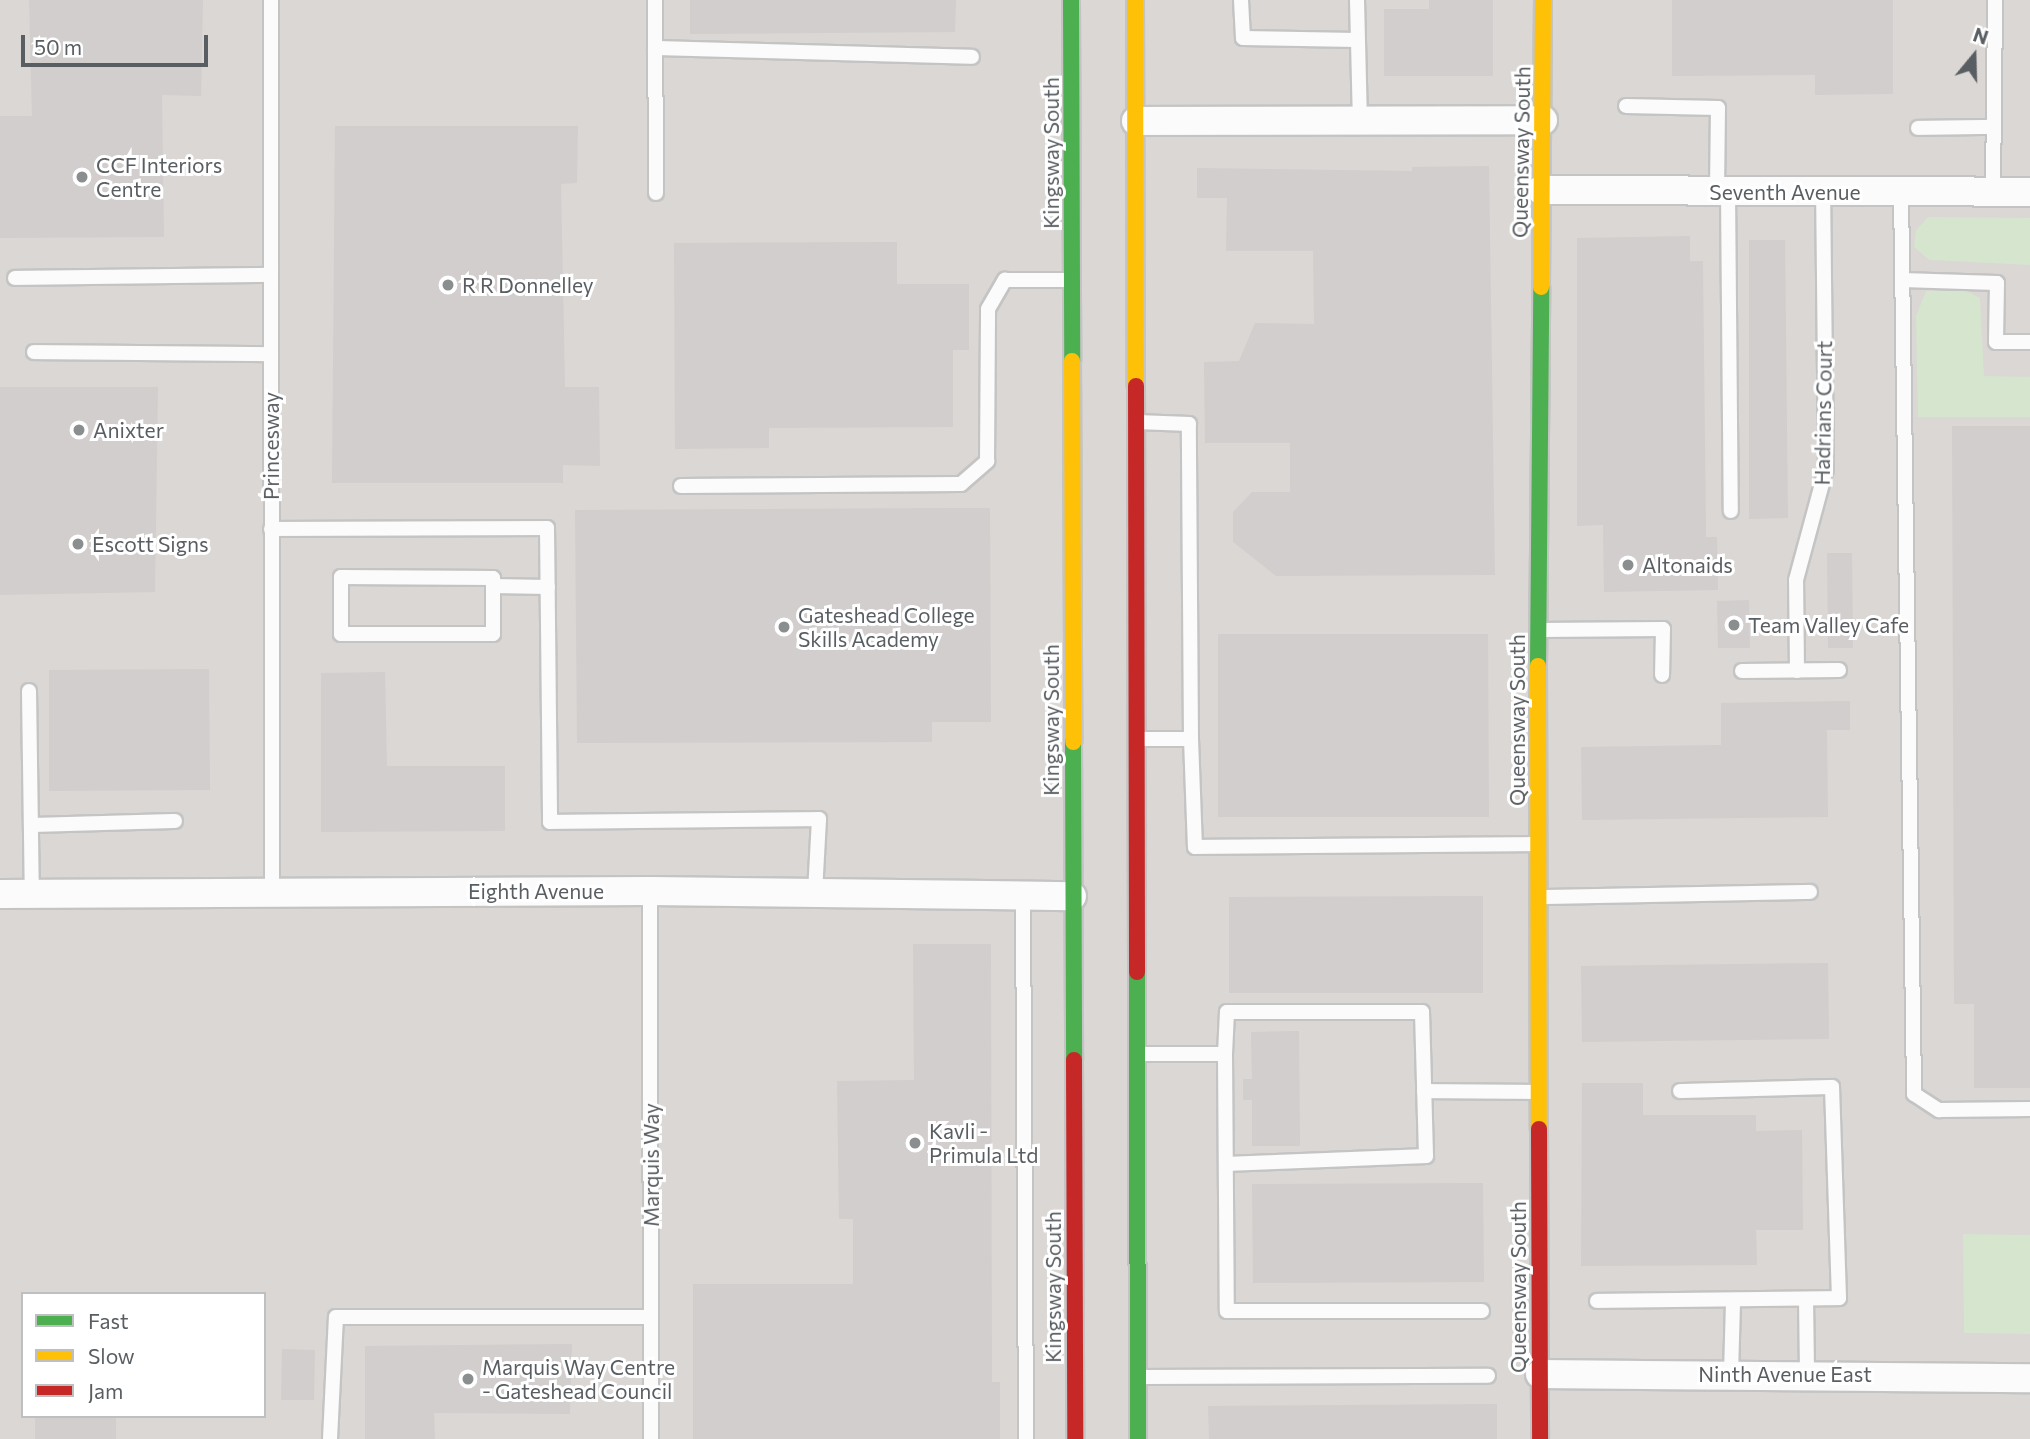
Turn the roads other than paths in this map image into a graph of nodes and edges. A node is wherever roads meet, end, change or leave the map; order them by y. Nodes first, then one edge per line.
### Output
1 (271, 0) edge
2 (655, 0) edge
3 (1071, 0) edge
4 (1135, 0) edge
5 (1241, 0) edge
6 (1357, 0) edge
7 (1543, 0) edge
8 (1995, 0) edge
9 (1357, 40) junction
10 (655, 48) junction
11 (972, 57) dead end
12 (1626, 106) dead end
13 (1360, 120) junction
14 (1543, 120) junction
15 (1136, 121) junction
16 (1993, 127) junction
17 (1918, 128) dead end
18 (1541, 190) junction
19 (1722, 192) junction
20 (1901, 192) junction
21 (1993, 192) junction
22 (2030, 192) edge
23 (656, 193) dead end
24 (1824, 193) junction
25 (271, 275) junction
26 (15, 278) dead end
27 (1072, 280) junction
28 (1902, 280) junction
29 (2030, 342) edge
30 (34, 352) dead end
31 (271, 354) junction
32 (1135, 422) junction
33 (681, 486) dead end
34 (1731, 511) dead end
35 (271, 529) junction
36 (493, 586) junction
37 (548, 587) junction
38 (1538, 630) junction
39 (1839, 670) dead end
40 (1742, 671) dead end
41 (1797, 671) junction
42 (1662, 675) dead end
43 (29, 691) dead end
44 (1136, 739) junction
45 (1191, 739) junction
46 (174, 821) dead end
47 (31, 825) junction
48 (1538, 844) junction
49 (650, 891) junction
50 (272, 892) junction
51 (1810, 892) dead end
52 (815, 893) junction
53 (0, 894) edge
54 (32, 894) junction
55 (1023, 896) junction
56 (1072, 897) junction
57 (1538, 898) junction
58 (1137, 1054) junction
59 (1225, 1054) junction
60 (1424, 1091) junction
61 (1681, 1091) dead end
62 (1538, 1092) junction
63 (2030, 1109) edge
64 (1226, 1164) junction
65 (1806, 1299) junction
66 (1597, 1301) dead end
67 (1733, 1301) junction
68 (1482, 1311) dead end
69 (651, 1317) junction
70 (1540, 1374) junction
71 (1731, 1374) junction
72 (1807, 1374) junction
73 (1488, 1376) dead end
74 (1138, 1377) junction
75 (2030, 1377) edge
76 (330, 1439) edge
77 (651, 1439) edge
78 (1026, 1439) edge
79 (1075, 1439) edge
80 (1138, 1439) edge
81 (1540, 1439) edge

1 - 25 lane, Princesway
2 - 10 lane
3 - 27 street, Kingsway South
4 - 15 street
5 - 9 lane
6 - 9 lane
7 - 14 street, Queensway South
8 - 16 lane
9 - 13 lane
10 - 11 lane
10 - 23 lane
12 - 19 lane
13 - 14 street
13 - 15 street
14 - 18 street, Queensway South
15 - 32 street
16 - 17 lane
16 - 21 lane
18 - 19 street, Seventh Avenue
18 - 38 street, Queensway South
19 - 24 street, Seventh Avenue
19 - 34 lane
20 - 21 street, Seventh Avenue
20 - 24 street, Seventh Avenue
20 - 28 lane
21 - 22 street, Seventh Avenue
24 - 41 lane, Hadrians Court
25 - 26 lane
25 - 31 lane, Princesway
27 - 33 lane
27 - 56 street, Kingsway South
28 - 29 lane
28 - 63 lane
30 - 31 lane
31 - 35 lane, Princesway
32 - 44 street
32 - 45 lane
35 - 37 lane
35 - 50 lane, Princesway
36 - 36 lane
36 - 37 lane
37 - 52 lane
38 - 42 lane
38 - 48 street, Queensway South
39 - 41 lane
40 - 41 lane
43 - 47 lane
44 - 45 lane
44 - 58 street
45 - 48 lane
46 - 47 lane
47 - 54 lane
48 - 57 street, Queensway South
49 - 50 street, Eighth Avenue
49 - 52 street, Eighth Avenue
49 - 69 lane, Marquis Way
50 - 54 street, Eighth Avenue
51 - 57 lane
52 - 55 street, Eighth Avenue
53 - 54 street, Eighth Avenue
55 - 56 street, Eighth Avenue
55 - 78 lane
56 - 79 street, Kingsway South
57 - 62 street, Queensway South
58 - 59 lane
58 - 74 street
59 - 60 lane
59 - 64 lane
60 - 62 lane
60 - 64 lane
61 - 65 lane
62 - 70 street, Queensway South
64 - 68 lane
65 - 67 lane
65 - 72 lane
66 - 67 lane
67 - 71 lane
69 - 76 lane
69 - 77 lane, Marquis Way
70 - 71 street, Ninth Avenue East
70 - 81 street, Queensway South
71 - 72 street, Ninth Avenue East
72 - 75 street, Ninth Avenue East
73 - 74 lane
74 - 80 street

